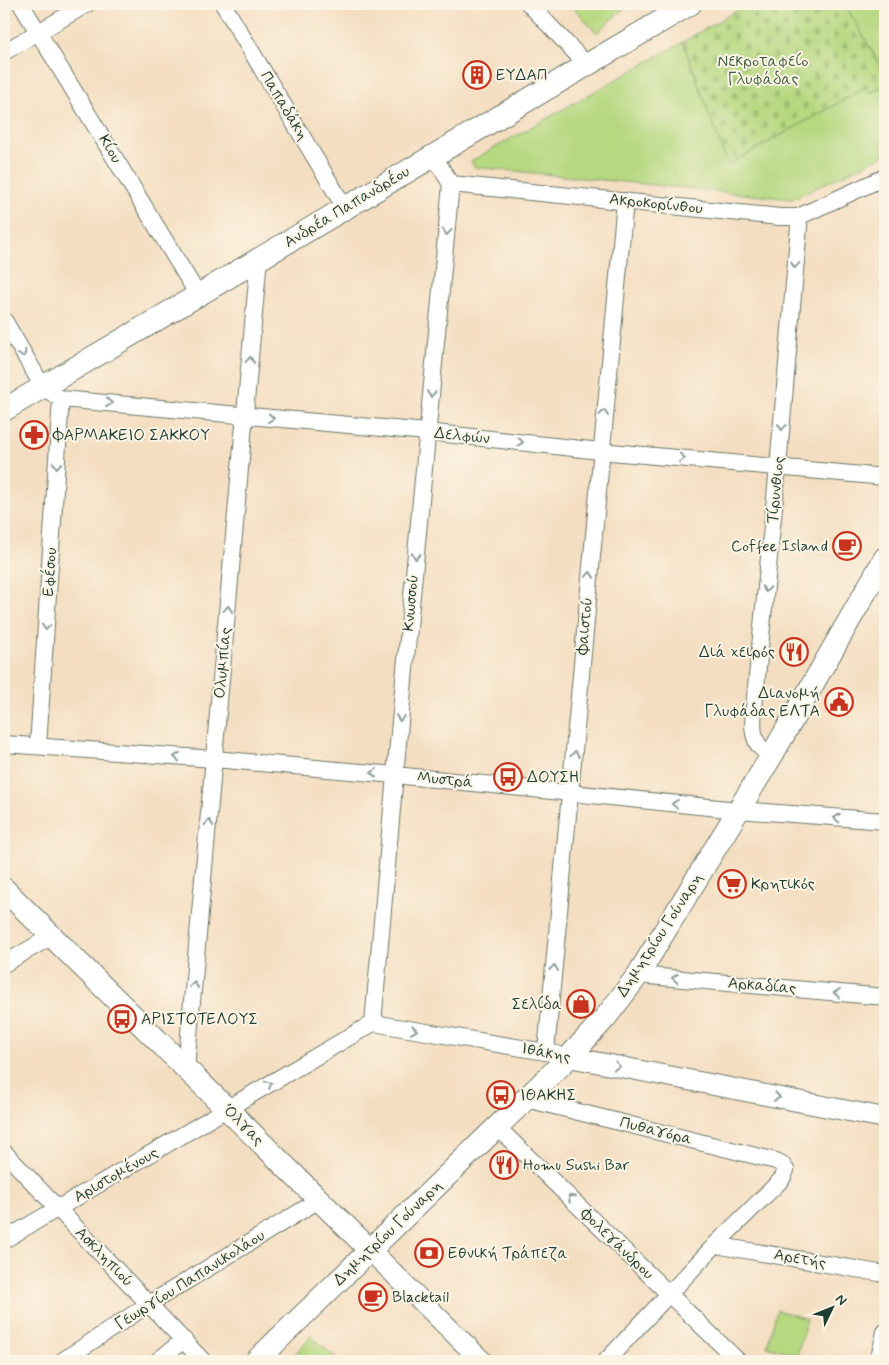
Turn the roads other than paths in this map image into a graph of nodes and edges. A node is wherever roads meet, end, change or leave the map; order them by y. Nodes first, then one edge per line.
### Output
1 (22, 4) edge
2 (87, 4) edge
3 (223, 4) edge
4 (529, 4) edge
5 (690, 4) edge
6 (38, 32) junction
7 (4, 52) edge
8 (587, 65) junction
9 (434, 155) junction
10 (885, 177) edge
11 (451, 184) junction
12 (625, 200) junction
13 (345, 208) junction
14 (798, 217) junction
15 (260, 258) junction
16 (198, 295) junction
17 (4, 320) edge
18 (52, 393) junction
19 (4, 410) edge
20 (245, 416) junction
21 (428, 432) junction
22 (600, 451) junction
23 (778, 467) junction
24 (885, 477) edge
25 (885, 558) edge
26 (4, 744) edge
27 (38, 746) junction
28 (772, 755) junction
29 (214, 759) junction
30 (395, 775) junction
31 (572, 793) junction
32 (738, 810) junction
33 (885, 821) edge
34 (4, 889) edge
35 (52, 936) junction
36 (4, 964) edge
37 (638, 975) junction
38 (885, 997) edge
39 (373, 1023) junction
40 (546, 1052) junction
41 (569, 1057) junction
42 (186, 1068) junction
43 (526, 1099) junction
44 (228, 1109) junction
45 (885, 1118) edge
46 (497, 1127) junction
47 (4, 1152) edge
48 (319, 1200) junction
49 (58, 1209) junction
50 (4, 1240) edge
51 (715, 1245) junction
52 (370, 1250) junction
53 (885, 1274) edge
54 (668, 1294) junction
55 (149, 1304) junction
56 (885, 1335) edge
57 (184, 1340) junction
58 (478, 1360) edge
59 (62, 1361) edge
60 (157, 1361) edge
61 (203, 1361) edge
62 (256, 1361) edge
63 (606, 1361) edge
64 (738, 1361) edge
65 (878, 1361) edge

1 - 6 street, Κίου
2 - 6 street
3 - 13 street, Παπαδάκη
4 - 8 street
5 - 8 main road, Ανδρέα Παπανδρέου
6 - 7 street
6 - 16 street, Κίου
8 - 9 main road, Ανδρέα Παπανδρέου
9 - 11 street
9 - 13 main road, Ανδρέα Παπανδρέου
10 - 14 street, Ακροκορίνθου
11 - 12 street, Ακροκορίνθου
11 -> 21 street, Κνωσσού
12 - 14 street, Ακροκορίνθου
22 -> 12 street, Φαιστού
13 - 15 main road, Ανδρέα Παπανδρέου
14 -> 23 street, Τίρυνθιος
15 - 16 main road, Ανδρέα Παπανδρέου
20 -> 15 street, Ολυμπίας
16 - 18 main road, Ανδρέα Παπανδρέου
17 -> 18 street
18 - 19 main road, Ανδρέα Παπανδρέου
18 -> 20 street, Δελφών
18 -> 27 street, Εφέσου
20 -> 21 street, Δελφών
29 -> 20 street, Ολυμπίας
21 -> 22 street, Δελφών
21 -> 30 street, Κνωσσού
22 -> 23 street, Δελφών
31 -> 22 street, Φαιστού
23 - 24 street, Δελφών
23 -> 28 street, Τίρυνθιος
25 - 28 main road, Δημητρίου Γούναρη
26 - 27 street, Μυστρά
29 -> 27 street, Μυστρά
28 - 32 main road, Δημητρίου Γούναρη
30 -> 29 street, Μυστρά
42 -> 29 street, Ολυμπίας
30 - 31 street, Μυστρά
30 - 39 street, Κνωσσού
32 -> 31 street, Μυστρά
40 -> 31 street, Φαιστού
33 -> 32 street, Μυστρά
32 - 37 main road, Δημητρίου Γούναρη
34 - 35 main road, Όλγας
35 - 36 street
35 - 42 main road, Όλγας
38 -> 37 street, Αρκαδίας
37 - 41 main road, Δημητρίου Γούναρη
39 -> 40 street, Ιθάκης
44 -> 39 street
40 - 41 street, Ιθάκης
41 - 43 main road, Δημητρίου Γούναρη
41 -> 45 street, Ιθάκης
42 - 44 main road, Όλγας
43 - 46 main road, Δημητρίου Γούναρη
43 - 51 street, Πυθαγόρα
44 - 48 main road, Όλγας
44 - 49 street, Αριστομένους
46 - 52 main road, Δημητρίου Γούναρη
54 -> 46 street, Φολεγάνδρου
47 - 49 street, Ασκληπιού
48 - 52 main road, Όλγας
48 - 55 street, Γεωργίου Παπανικολάου
49 - 50 street, Αριστομένους
49 - 55 street, Ασκληπιού
51 - 53 street, Αρετής
51 - 54 street
52 - 58 street, Όλγας
52 - 62 main road, Δημητρίου Γούναρη
54 - 63 street
54 - 64 street, Φολεγάνδρου
55 - 57 street, Ασκληπιού
55 - 59 street, Γεωργίου Παπανικολάου
56 - 65 street
57 - 60 street
57 - 61 street, Ασκληπιού

